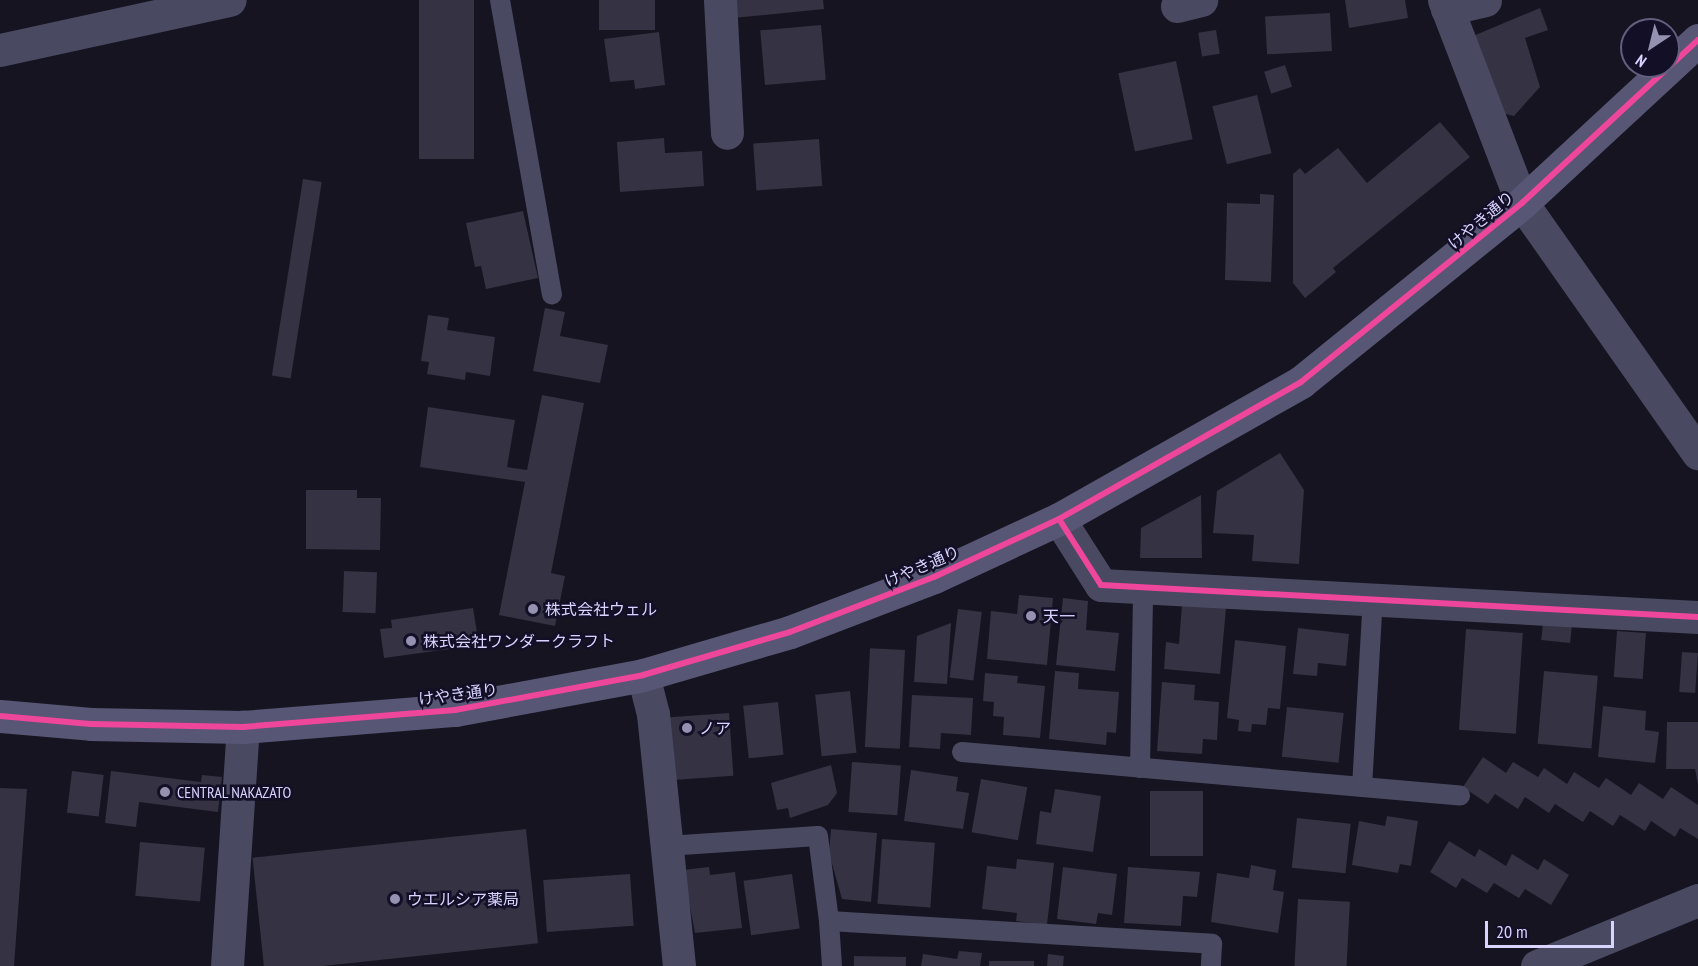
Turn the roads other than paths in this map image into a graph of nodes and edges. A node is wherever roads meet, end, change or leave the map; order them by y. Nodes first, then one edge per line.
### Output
1 (230, 0) edge
2 (500, 0) edge
3 (720, 0) edge
4 (1485, 0) edge
5 (1445, 4) edge
6 (1698, 40) edge
7 (0, 50) edge
8 (728, 133) dead end
9 (1522, 203) junction
10 (552, 294) dead end
11 (1698, 453) edge
12 (1059, 519) junction
13 (1143, 589) junction
14 (1373, 596) junction
15 (1698, 617) edge
16 (644, 675) junction
17 (0, 716) edge
18 (243, 727) junction
19 (962, 752) dead end
20 (1140, 768) junction
21 (1362, 787) junction
22 (1460, 796) dead end
23 (667, 846) junction
24 (1698, 900) edge
25 (829, 921) junction
26 (227, 966) edge
27 (679, 966) edge
28 (832, 966) edge
29 (1211, 966) edge
30 (1537, 966) edge

1 - 7 street
2 - 10 lane
3 - 8 street
4 - 5 street
5 - 9 street
6 - 9 street, けやき通り
9 - 11 street
9 - 12 street, けやき通り
12 - 13 street
12 - 16 street, けやき通り
13 - 14 street
13 - 20 lane
14 - 15 street
14 - 21 lane
16 - 18 street, けやき通り
16 - 23 street
17 - 18 street, けやき通り
18 - 26 street
19 - 20 lane
20 - 21 lane
21 - 22 lane
23 - 25 lane
23 - 27 street
24 - 30 street
25 - 28 lane
25 - 29 lane

